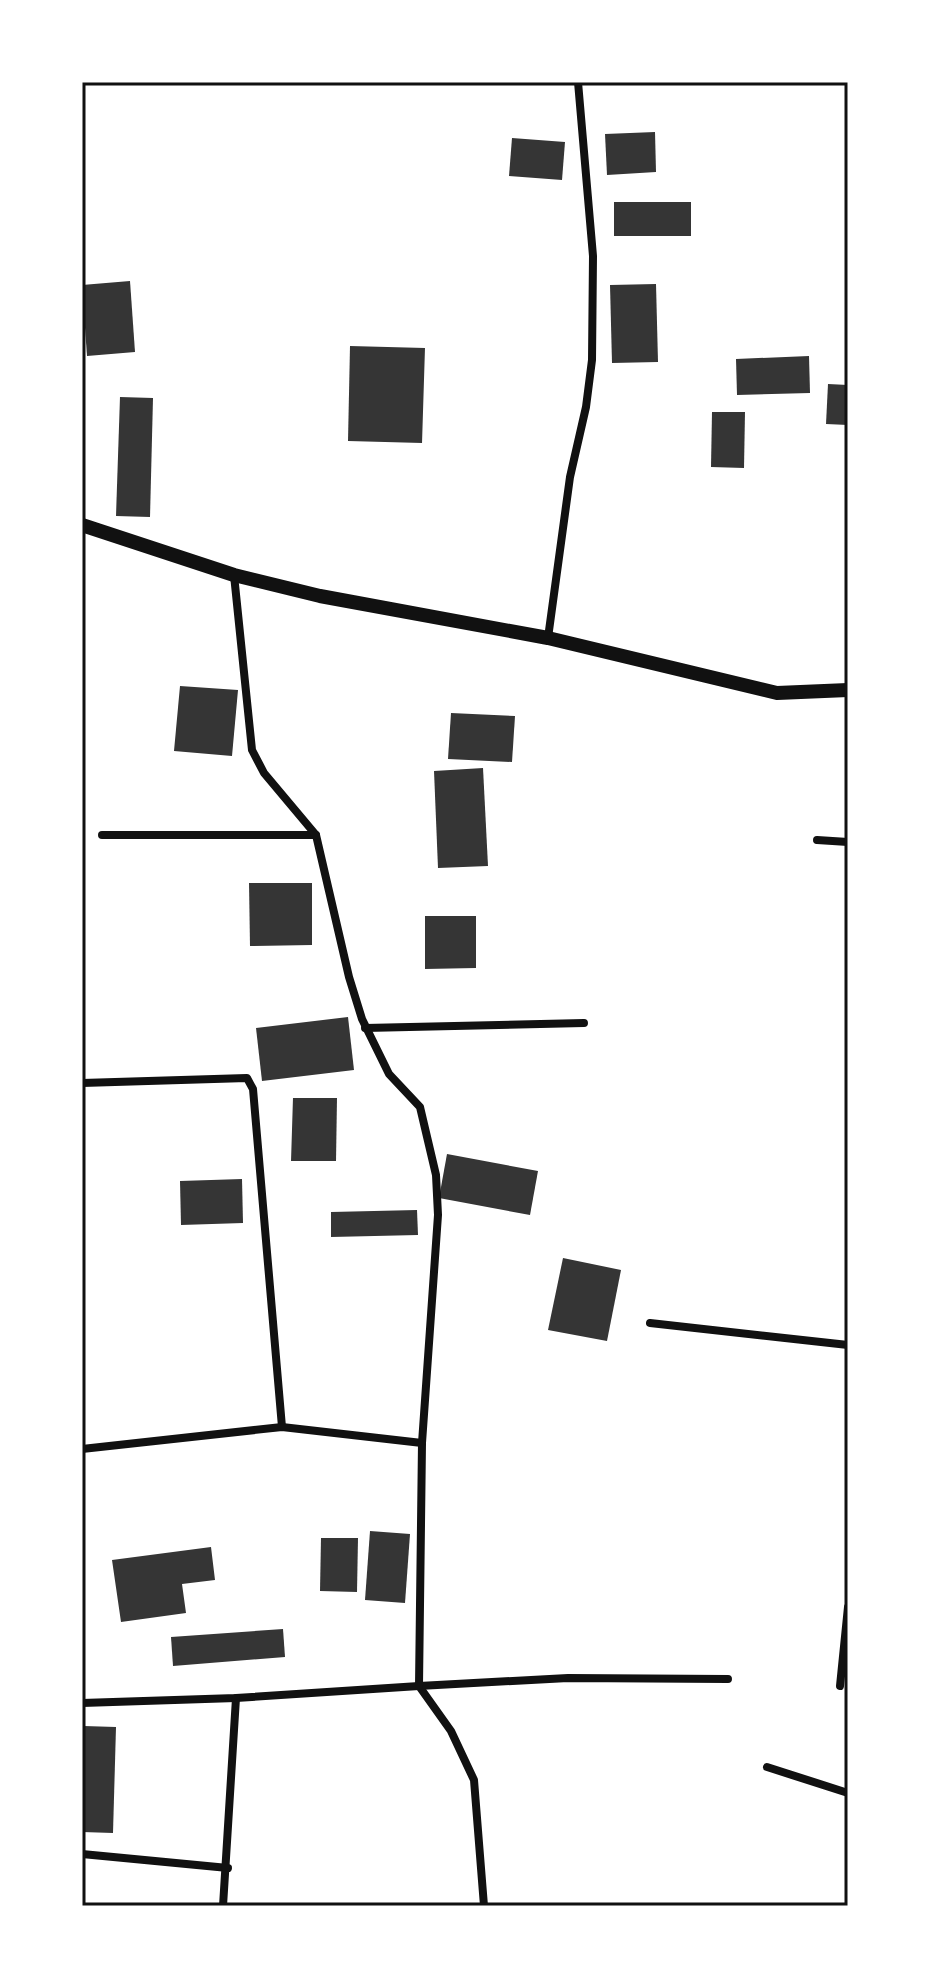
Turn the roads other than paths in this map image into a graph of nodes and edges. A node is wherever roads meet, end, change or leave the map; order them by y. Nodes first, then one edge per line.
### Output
1 (578, 82) edge
2 (82, 525) edge
3 (234, 575) junction
4 (548, 638) junction
5 (848, 690) edge
6 (102, 835) dead end
7 (316, 835) junction
8 (817, 840) dead end
9 (848, 842) edge
10 (584, 1023) dead end
11 (365, 1028) junction
12 (82, 1083) edge
13 (650, 1323) dead end
14 (848, 1345) edge
15 (282, 1427) junction
16 (422, 1443) junction
17 (82, 1449) edge
18 (848, 1607) edge
19 (728, 1679) dead end
20 (419, 1686) junction
21 (840, 1686) dead end
22 (236, 1698) junction
23 (82, 1703) edge
24 (767, 1767) dead end
25 (848, 1793) edge
26 (82, 1854) edge
27 (228, 1868) junction
28 (223, 1906) edge
29 (484, 1906) edge

1 - 4 street
2 - 3 street
3 - 4 street
3 - 7 street
4 - 5 street
6 - 7 street
7 - 11 street
8 - 9 street
10 - 11 street
11 - 16 street
12 - 15 street
13 - 14 street
15 - 16 street
15 - 17 street
16 - 20 street
18 - 21 street
19 - 20 street
20 - 22 street
20 - 29 street
22 - 23 street
22 - 27 street
24 - 25 street
26 - 27 street
27 - 28 street

